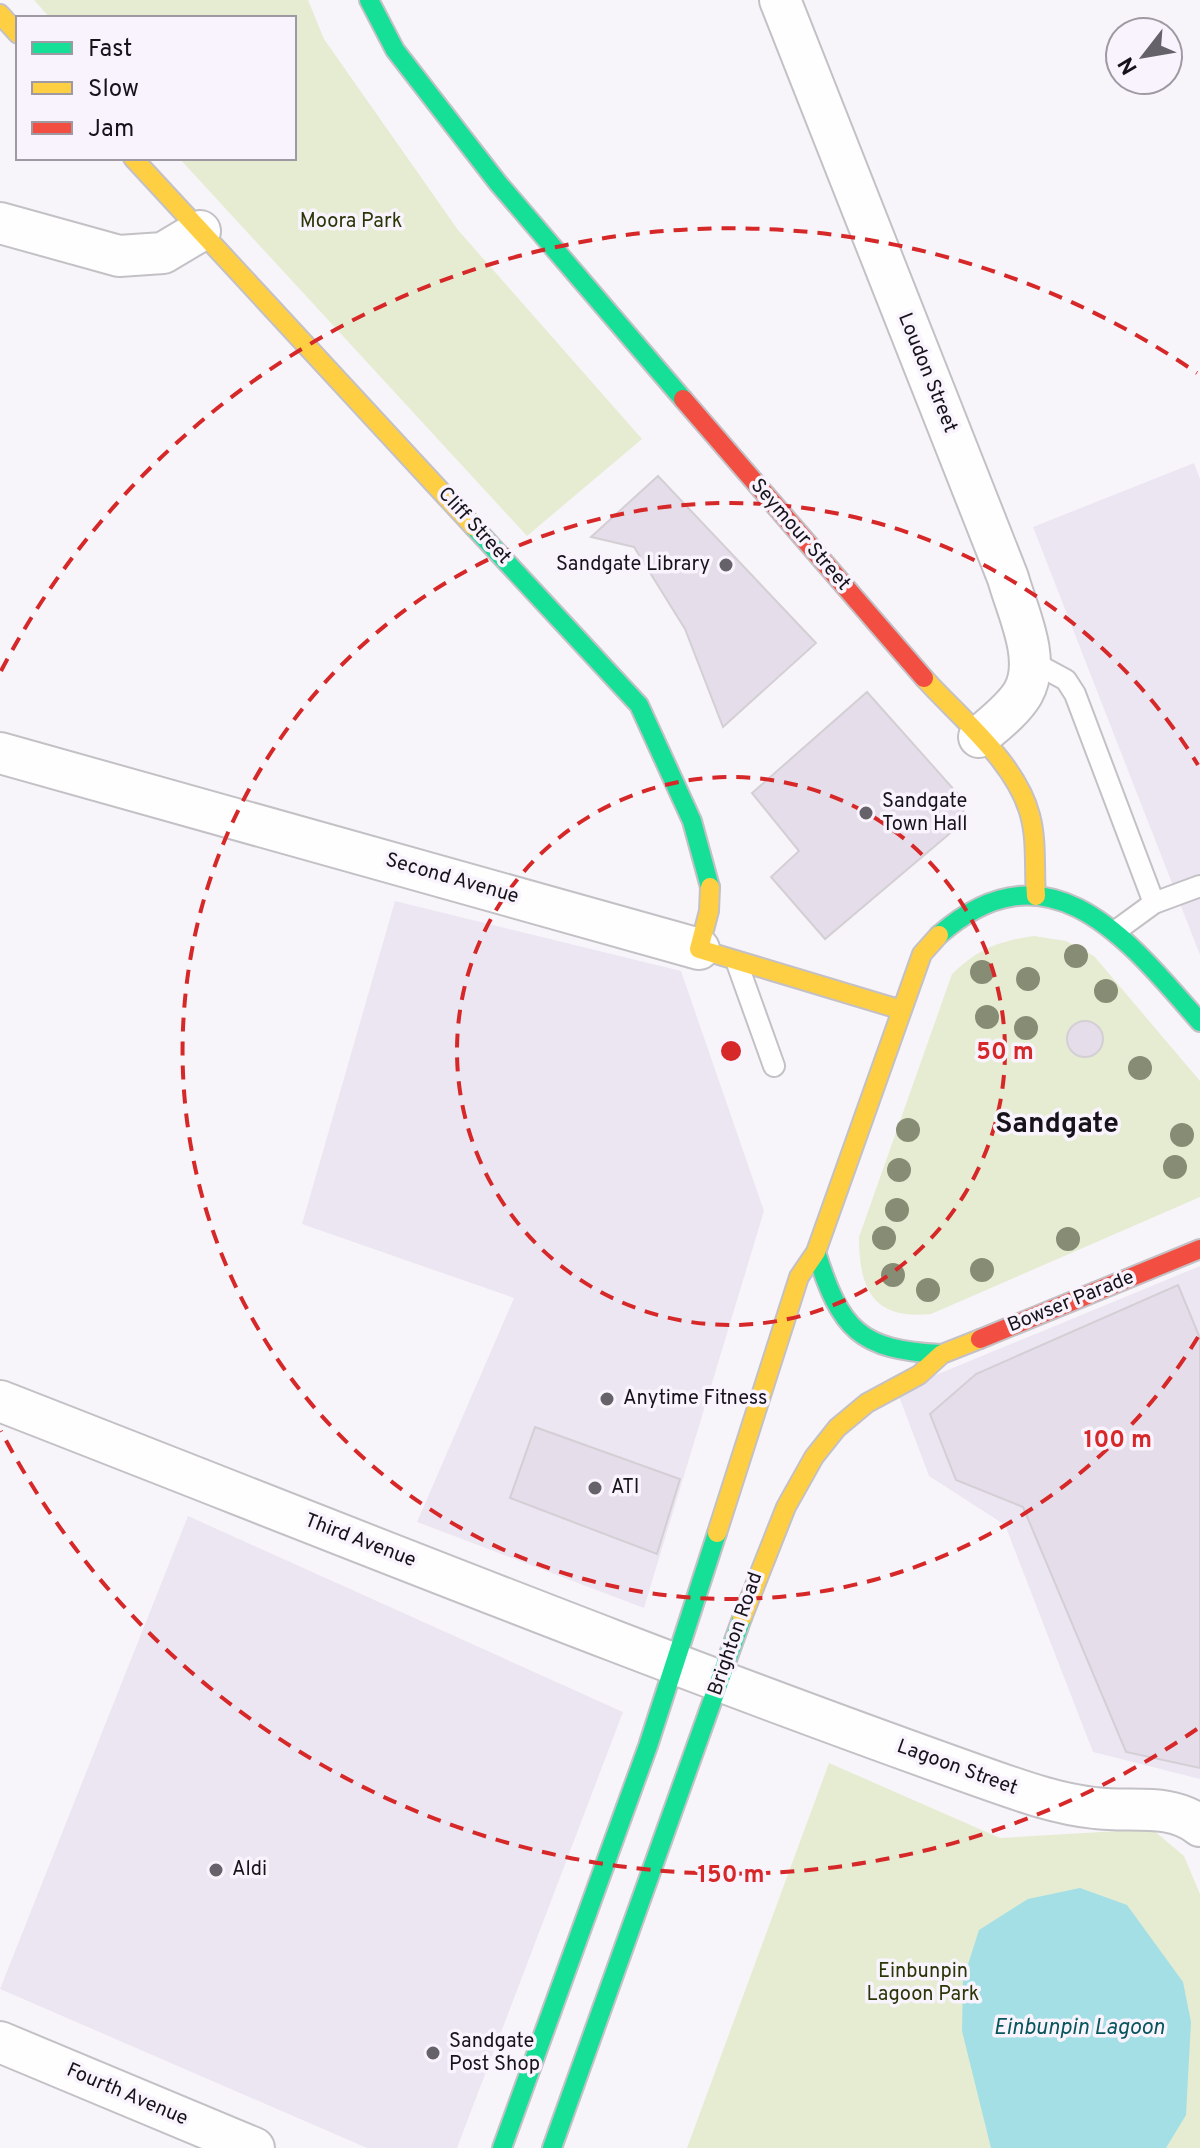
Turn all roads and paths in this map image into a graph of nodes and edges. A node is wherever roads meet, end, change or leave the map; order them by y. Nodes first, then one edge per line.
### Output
1 (369, 0) edge
2 (780, 0) edge
3 (0, 14) edge
4 (16, 32) edge
5 (135, 160) edge
6 (0, 223) edge
7 (200, 231) junction
8 (1029, 660) junction
9 (979, 737) junction
10 (0, 753) edge
11 (1200, 886) edge
12 (1036, 896) junction
13 (1154, 903) junction
14 (1117, 930) junction
15 (718, 954) junction
16 (902, 1010) junction
17 (1200, 1022) edge
18 (774, 1066) dead end
19 (1200, 1249) edge
20 (816, 1252) junction
21 (942, 1354) junction
22 (0, 1401) edge
23 (672, 1664) junction
24 (720, 1682) junction
25 (1200, 1826) edge
26 (0, 2042) edge
27 (254, 2148) edge
28 (502, 2148) edge
29 (552, 2148) edge

1 - 9 main road, Seymour Street
2 - 8 street, Loudon Street
3 - 4 main road
5 - 7 main road, Cliff Street
6 - 7 street
7 - 15 main road, Cliff Street
8 - 9 street
8 - 13 lane
9 - 12 main road, Seymour Street
10 - 15 street, Second Avenue
11 - 13 lane
12 - 14 main road
12 - 16 main road
13 - 14 lane
14 - 17 main road
15 - 16 main road, Second Avenue
15 - 18 lane
16 - 20 main road
19 - 21 main road, Bowser Parade
20 - 21 main road
20 - 23 main road
21 - 24 main road, Brighton Road
22 - 23 street, Third Avenue
23 - 24 street, Third Avenue
23 - 28 main road
24 - 25 street, Lagoon Street
24 - 29 main road, Brighton Road
26 - 27 street, Fourth Avenue

